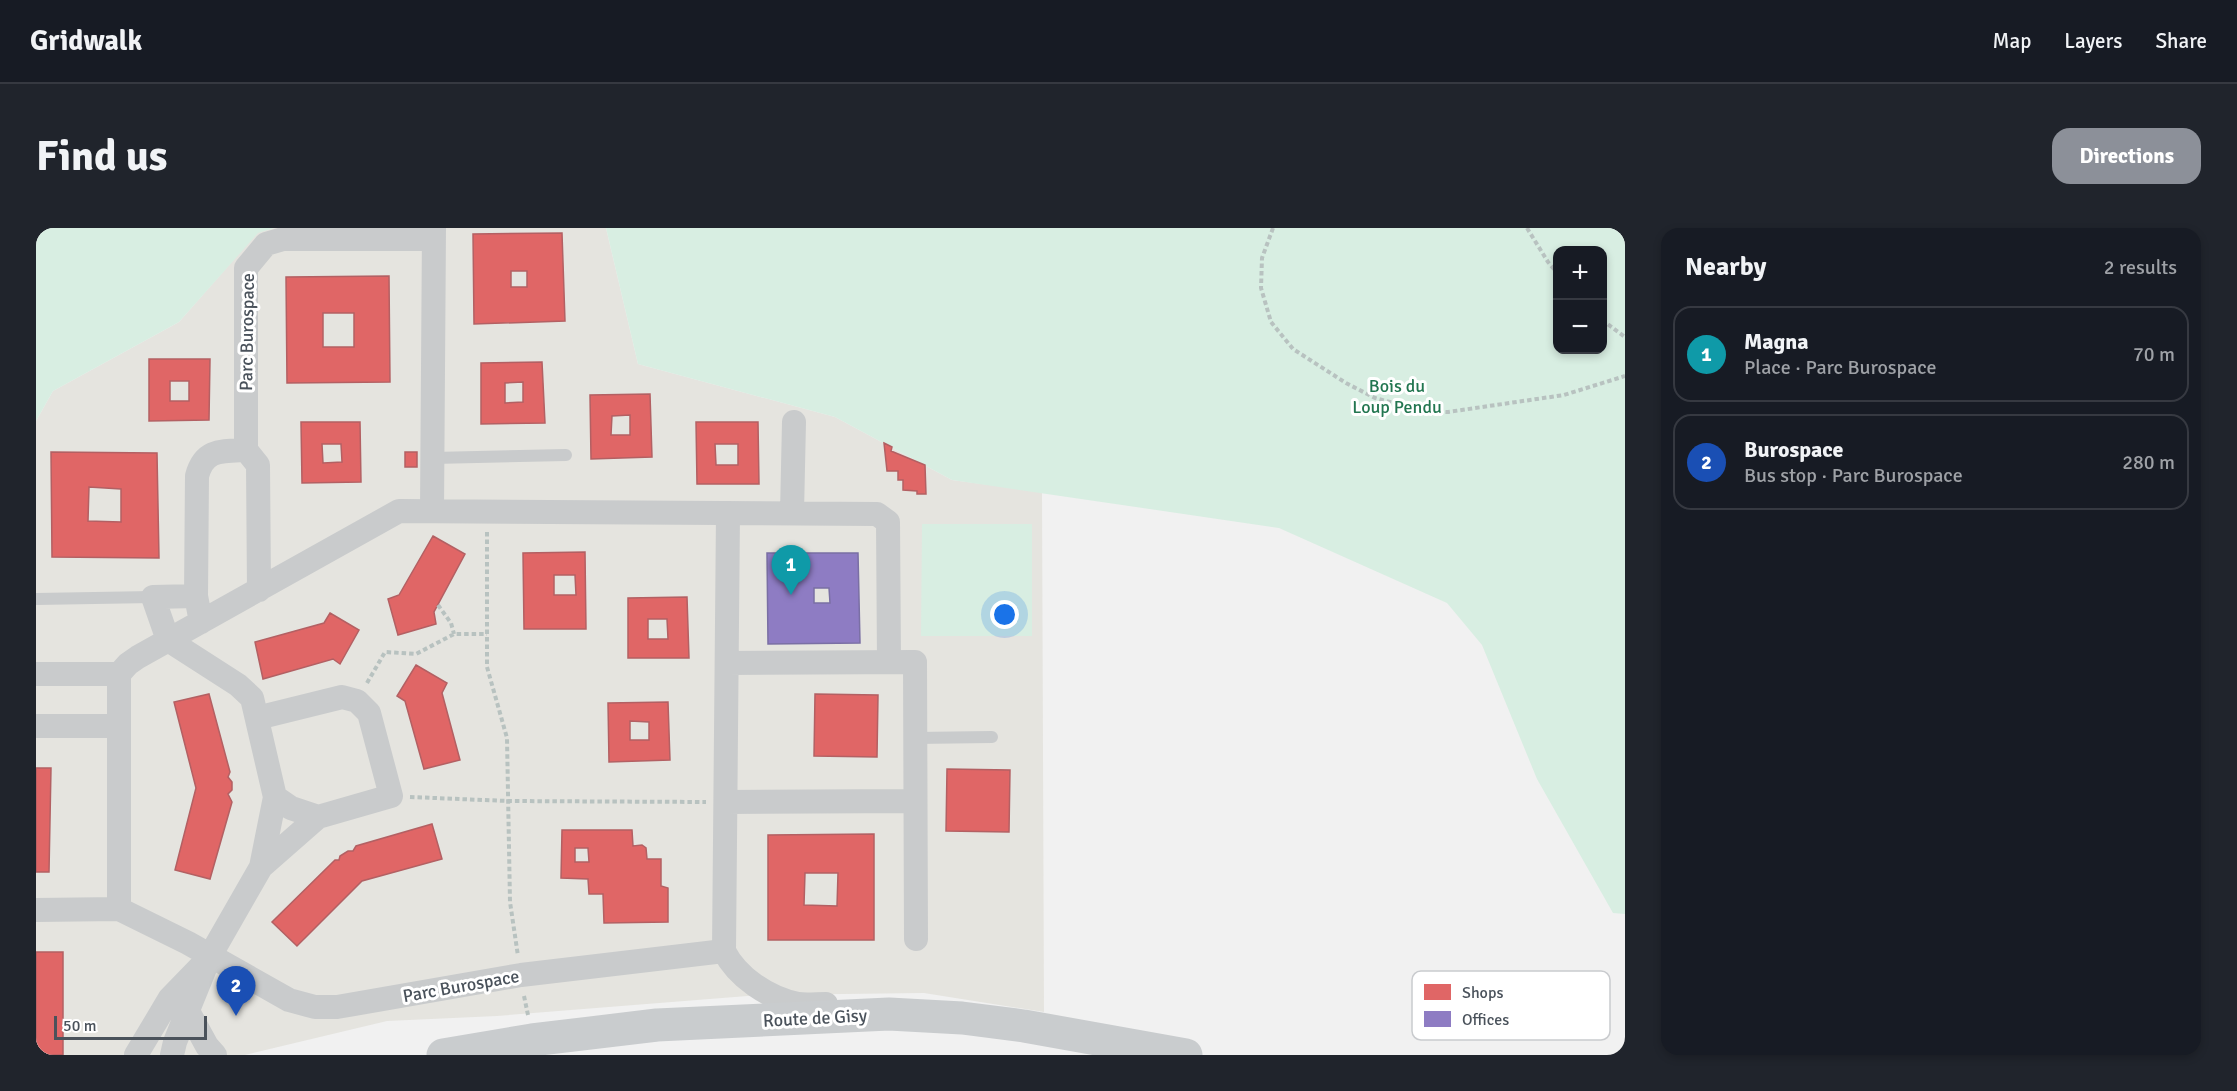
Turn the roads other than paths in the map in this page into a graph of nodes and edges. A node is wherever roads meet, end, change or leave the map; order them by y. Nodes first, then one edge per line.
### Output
1 (433, 234) edge
2 (794, 422) dead end
3 (246, 450) junction
4 (566, 455) dead end
5 (433, 458) junction
6 (432, 511) junction
7 (728, 513) junction
8 (792, 513) junction
9 (259, 590) junction
10 (196, 596) junction
11 (153, 597) junction
12 (36, 599) edge
13 (201, 622) junction
14 (168, 640) junction
15 (889, 662) junction
16 (727, 663) junction
17 (36, 674) edge
18 (118, 674) junction
19 (257, 718) junction
20 (36, 726) edge
21 (118, 726) junction
22 (992, 737) dead end
23 (915, 738) junction
24 (275, 797) junction
25 (915, 801) junction
26 (726, 802) junction
27 (318, 817) junction
28 (261, 867) junction
29 (36, 909) edge
30 (119, 909) junction
31 (916, 939) dead end
32 (724, 951) junction
33 (210, 956) junction
34 (189, 1013) junction
35 (962, 1018) junction
36 (137, 1054) edge
37 (172, 1055) edge
38 (214, 1055) edge
39 (443, 1055) edge
40 (1186, 1055) edge

1 - 3 street, Parc Burospace
1 - 5 street, Parc Burospace
2 - 8 street
3 - 9 street, Parc Burospace
3 - 10 street
4 - 5 lane
5 - 6 street, Parc Burospace
6 - 7 street
6 - 9 street
7 - 8 street
7 - 16 street
8 - 15 street
9 - 13 street
10 - 11 street
10 - 13 street
11 - 12 lane
11 - 14 street
13 - 14 street
14 - 18 street
14 - 19 street
15 - 16 street
15 - 23 street
16 - 26 street
17 - 18 street
18 - 21 street
19 - 24 street
19 - 27 street
20 - 21 street
21 - 30 street
22 - 23 lane
23 - 25 street
24 - 27 street
24 - 28 street
25 - 26 street
25 - 31 street
26 - 32 street
27 - 28 street
28 - 33 street
29 - 30 street, Parc Burospace
30 - 33 street, Parc Burospace
32 - 33 street, Parc Burospace
32 - 35 street
33 - 34 street
33 - 36 street
34 - 37 street
34 - 38 street
35 - 39 street, Route de Gisy
35 - 40 street, Route de Gisy

